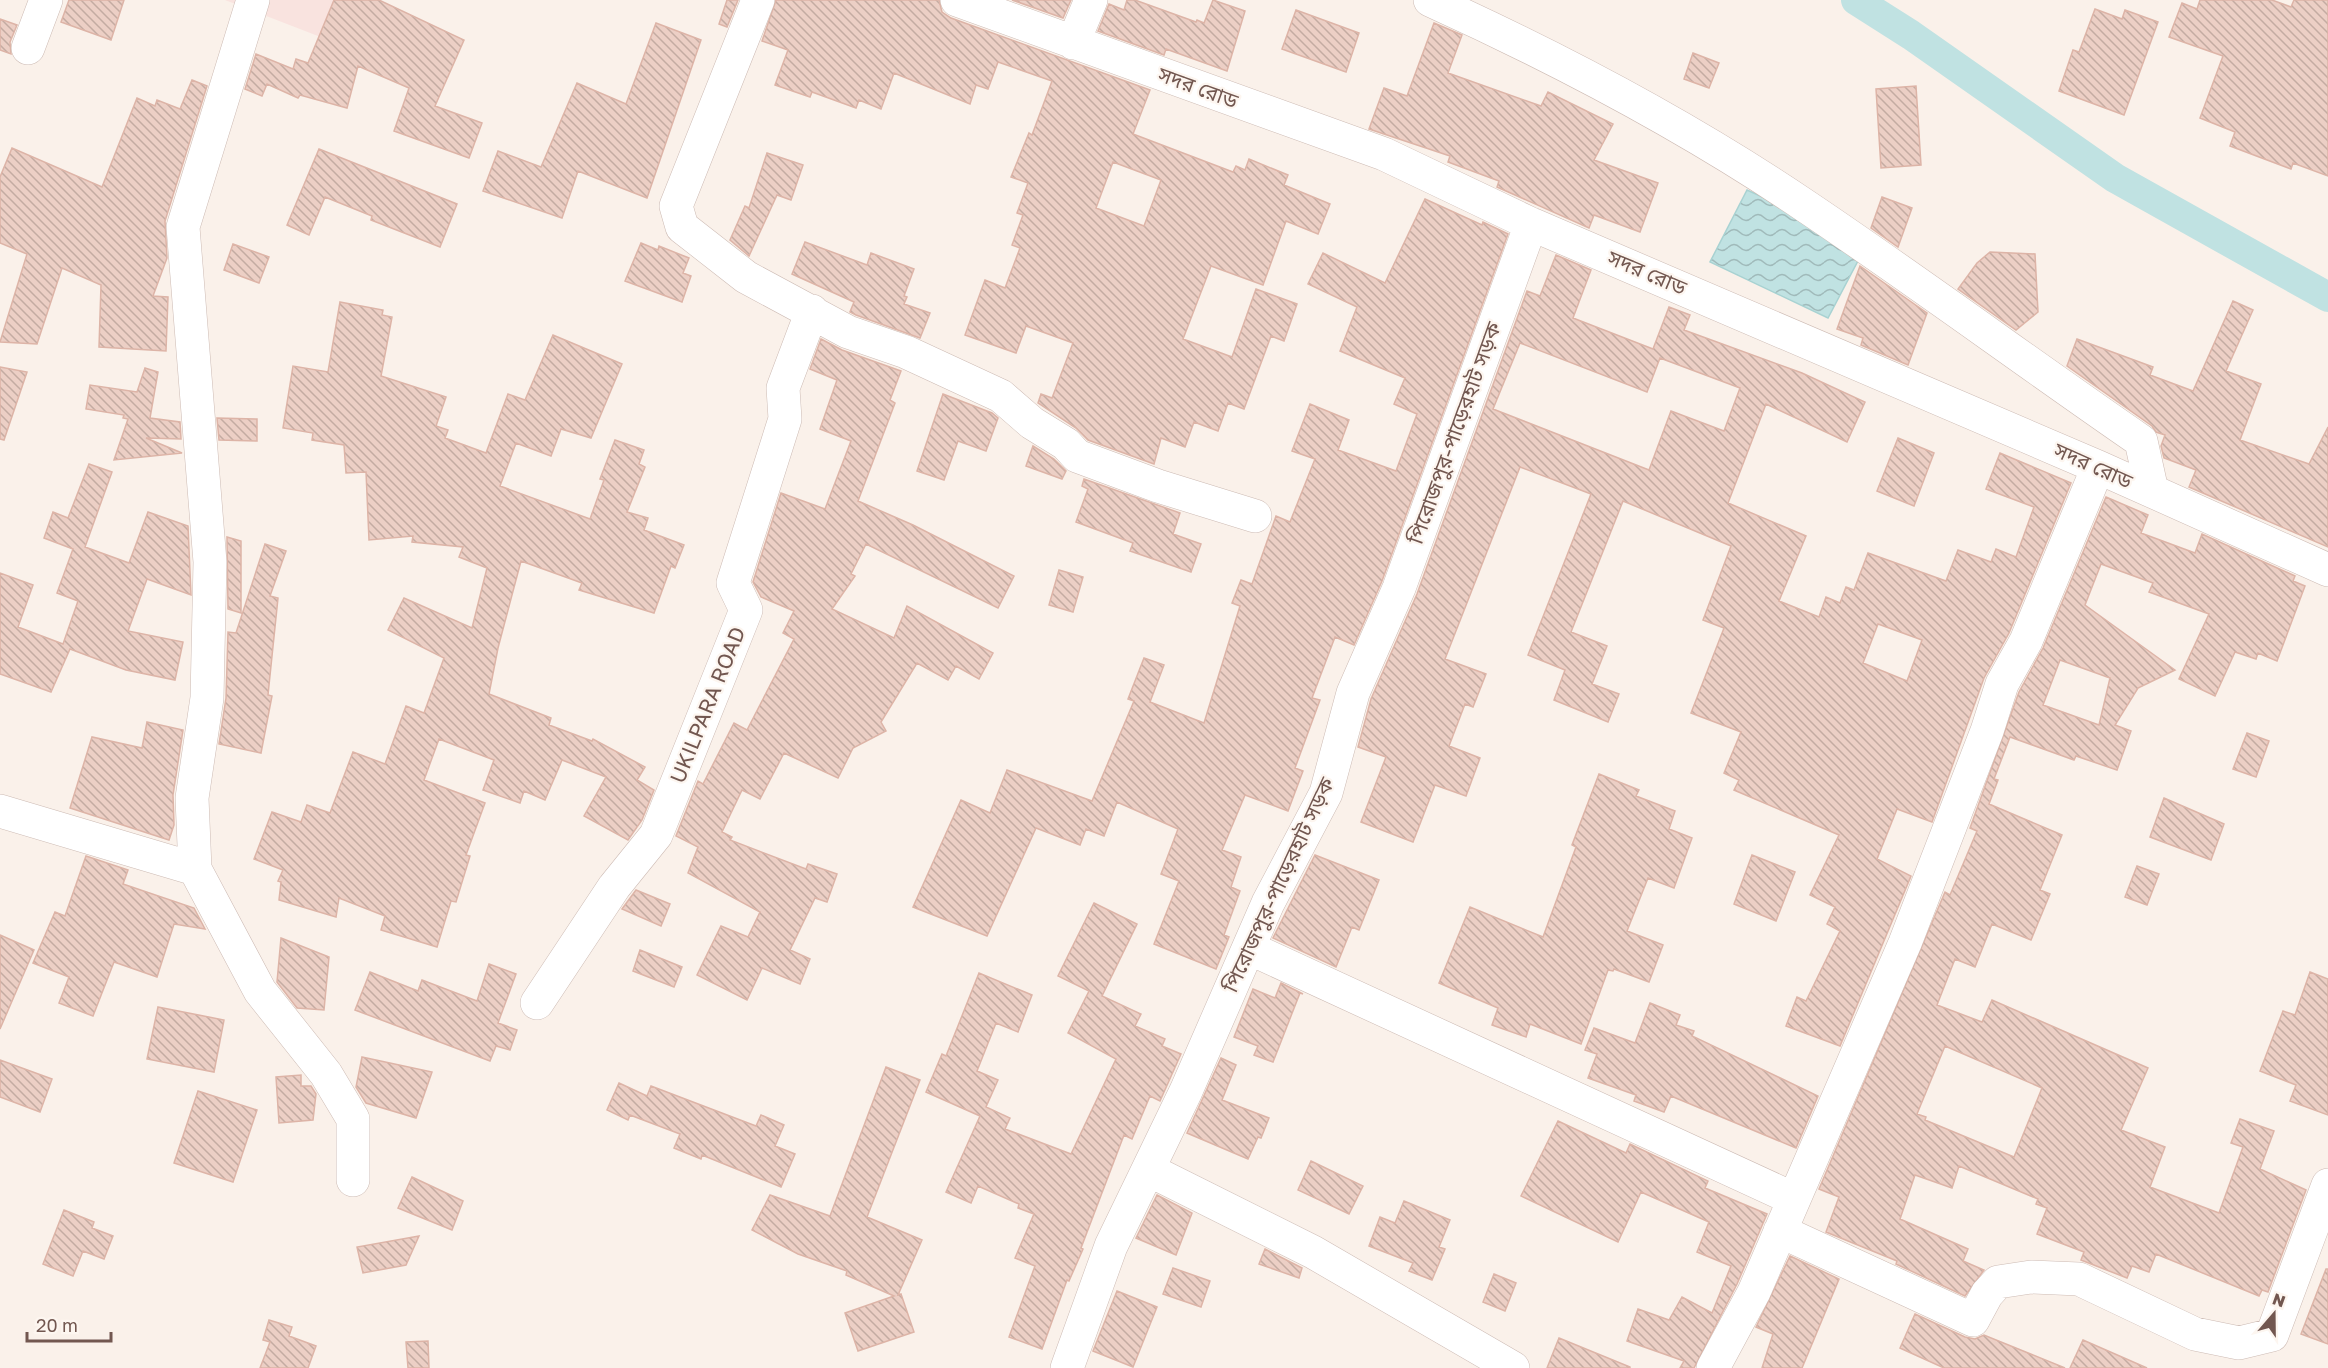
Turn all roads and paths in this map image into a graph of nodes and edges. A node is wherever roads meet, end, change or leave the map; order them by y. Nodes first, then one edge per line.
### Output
1 (46, 0) edge
2 (253, 0) edge
3 (758, 0) edge
4 (957, 0) edge
5 (1091, 0) edge
6 (1430, 0) edge
7 (1073, 44) junction
8 (28, 48) dead end
9 (1531, 224) junction
10 (812, 311) junction
11 (2098, 467) junction
12 (2152, 491) junction
13 (1255, 516) dead end
14 (2328, 570) edge
15 (0, 811) edge
16 (195, 869) junction
17 (1249, 948) junction
18 (537, 1003) dead end
19 (1149, 1170) junction
20 (353, 1180) dead end
21 (2328, 1185) edge
22 (1794, 1198) junction
23 (1780, 1232) junction
24 (1067, 1368) edge
25 (1513, 1368) edge
26 (1713, 1368) edge

1 - 8 street
2 - 16 street
3 - 10 street
4 - 7 street, সদর রোড
5 - 7 street
6 - 12 street
7 - 9 street, সদর রোড
9 - 11 street, সদর রোড
9 - 17 street, পিরোজপুর-পাড়েরহাট সড়ক
10 - 13 street
10 - 18 street, UKILPARA ROAD
11 - 12 street, সদর রোড
11 - 22 street
12 - 14 street, সদর রোড
15 - 16 street
16 - 20 street
17 - 19 street, পিরোজপুর-পাড়েরহাট সড়ক
17 - 22 street
19 - 24 street, পিরোজপুর-পাড়েরহাট সড়ক
19 - 25 street
21 - 23 street
22 - 23 street
23 - 26 street

